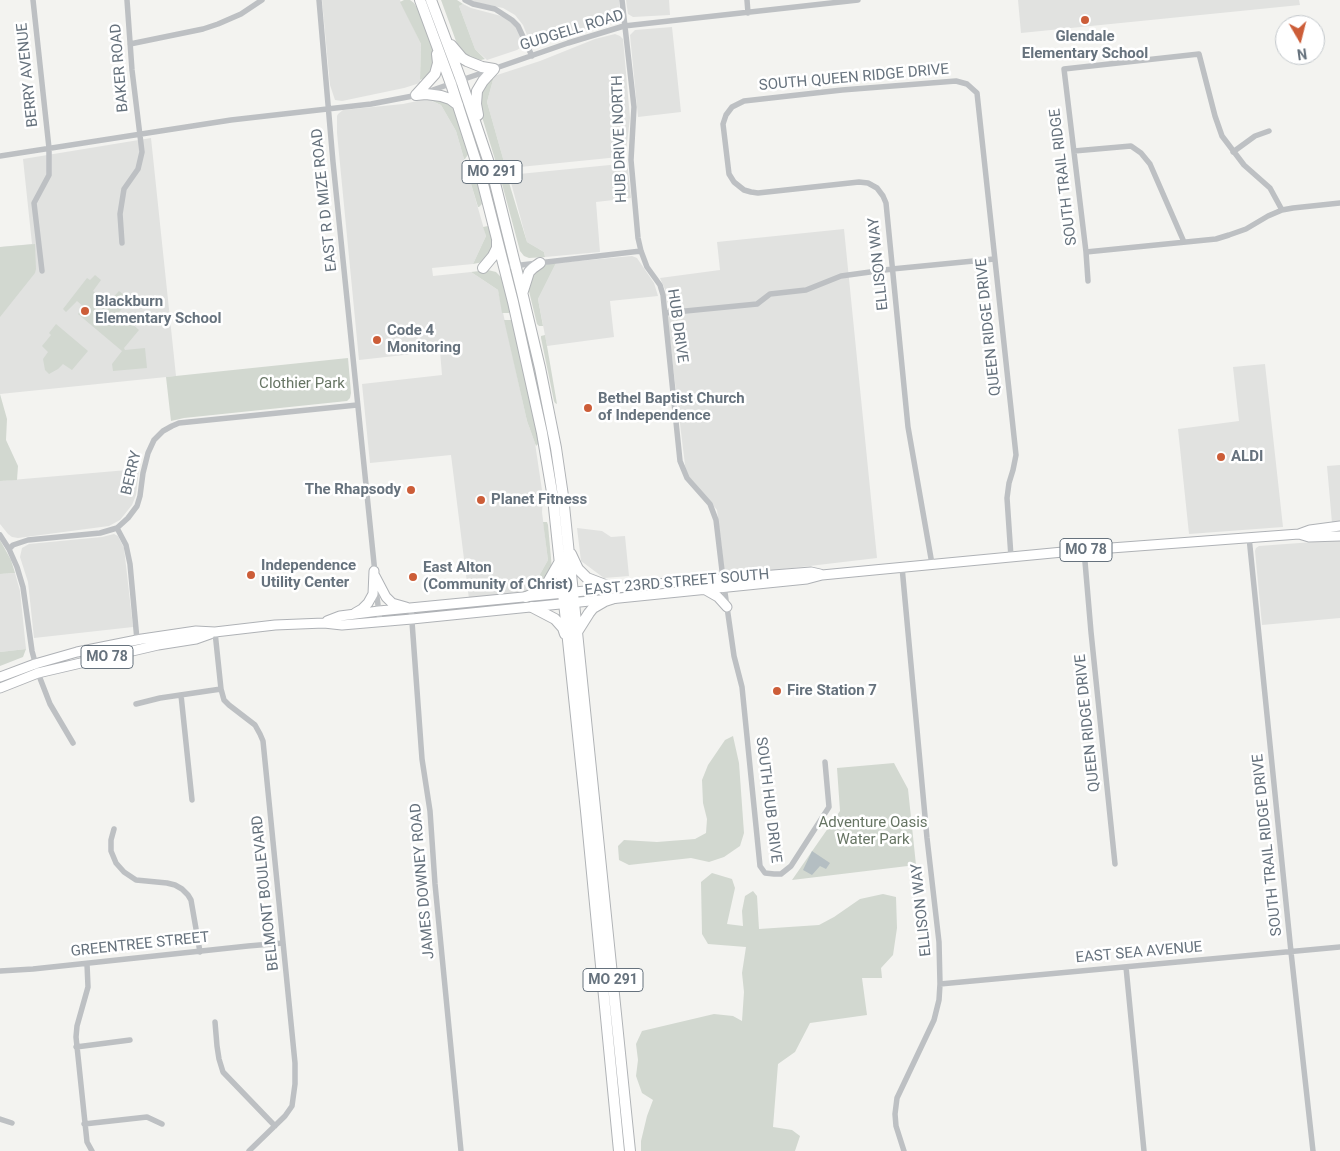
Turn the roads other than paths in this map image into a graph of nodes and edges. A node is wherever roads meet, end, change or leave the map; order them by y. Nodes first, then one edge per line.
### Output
1 (33, 0) edge
2 (127, 0) edge
3 (262, 0) edge
4 (318, 0) edge
5 (420, 0) edge
6 (431, 0) edge
7 (464, 0) edge
8 (622, 0) edge
9 (748, 0) edge
10 (856, 0) edge
11 (748, 13) junction
12 (624, 26) junction
13 (439, 36) junction
14 (130, 44) junction
15 (532, 56) junction
16 (494, 69) junction
17 (456, 82) junction
18 (977, 94) joint
19 (416, 95) junction
20 (458, 104) junction
21 (732, 107) joint
22 (329, 108) junction
23 (1269, 131) dead end
24 (139, 134) junction
25 (49, 148) junction
26 (484, 150) junction
27 (1074, 151) junction
28 (1233, 152) junction
29 (0, 156) edge
30 (1340, 203) edge
31 (1282, 210) junction
32 (497, 240) junction
33 (1184, 242) junction
34 (122, 243) dead end
35 (641, 251) junction
36 (1086, 252) junction
37 (994, 259) junction
38 (540, 263) junction
39 (516, 266) junction
40 (504, 267) junction
41 (483, 268) dead end
42 (892, 268) junction
43 (42, 271) dead end
44 (1088, 282) dead end
45 (522, 292) junction
46 (665, 313) junction
47 (357, 405) junction
48 (1340, 526) edge
49 (116, 528) junction
50 (1299, 534) junction
51 (0, 535) edge
52 (1340, 536) edge
53 (1250, 537) junction
54 (568, 546) junction
55 (9, 549) junction
56 (1084, 550) junction
57 (1012, 557) junction
58 (559, 562) junction
59 (932, 564) junction
60 (902, 567) junction
61 (375, 574) junction
62 (723, 583) junction
63 (704, 589) junction
64 (613, 593) junction
65 (526, 597) junction
66 (568, 597) junction
67 (532, 607) junction
68 (727, 607) junction
69 (411, 608) junction
70 (353, 615) junction
71 (379, 616) junction
72 (412, 618) junction
73 (324, 622) junction
74 (215, 632) junction
75 (577, 632) junction
76 (567, 637) junction
77 (137, 640) junction
78 (37, 669) junction
79 (0, 677) edge
80 (0, 688) edge
81 (220, 689) junction
82 (181, 695) junction
83 (136, 704) dead end
84 (73, 743) dead end
85 (825, 762) dead end
86 (192, 800) dead end
87 (114, 829) dead end
88 (1115, 864) dead end
89 (283, 944) junction
90 (1340, 947) edge
91 (200, 952) junction
92 (1291, 952) junction
93 (87, 964) junction
94 (1126, 967) junction
95 (0, 972) edge
96 (940, 984) junction
97 (216, 1022) dead end
98 (130, 1040) dead end
99 (76, 1047) junction
100 (0, 1119) edge
101 (12, 1123) dead end
102 (84, 1124) junction
103 (162, 1124) dead end
104 (275, 1126) junction
105 (92, 1151) edge
106 (249, 1151) edge
107 (461, 1151) edge
108 (619, 1151) edge
109 (630, 1151) edge
110 (904, 1151) edge
111 (1144, 1151) edge
112 (1313, 1151) edge

1 - 25 street, BERRY AVENUE
2 - 14 street, BAKER ROAD
3 - 14 street
4 - 22 street
5 - 13 highway, MO 291
6 - 13 highway, MO 291
7 - 15 street
8 - 12 street
9 - 11 street
10 - 11 street, GUDGELL ROAD
11 - 12 street, GUDGELL ROAD
12 - 15 street, GUDGELL ROAD
12 - 35 street, HUB DRIVE NORTH
13 - 16 highway
13 - 17 highway, MO 291
13 - 19 highway
14 - 24 street, BAKER ROAD
15 - 16 street, GUDGELL ROAD
16 - 17 street, GUDGELL ROAD
16 - 26 highway
17 - 19 street, GUDGELL ROAD
17 - 20 highway, MO 291
17 - 26 highway, MO 291
18 - 21 street, SOUTH QUEEN RIDGE DRIVE
18 - 37 street, QUEEN RIDGE DRIVE
19 - 20 highway
19 - 22 street, GUDGELL ROAD
20 - 32 highway, MO 291
21 - 42 street, ELLISON WAY
22 - 24 street, EAST R D MIZE ROAD
22 - 47 street, EAST R D MIZE ROAD
23 - 28 street
24 - 25 street, EAST R D MIZE ROAD
24 - 34 street, BAKER ROAD
25 - 29 street, EAST R D MIZE ROAD
25 - 43 street, BERRY AVENUE
26 - 39 highway, MO 291
27 - 28 street, SOUTH TRAIL RIDGE
27 - 33 street
27 - 36 street, SOUTH TRAIL RIDGE
28 - 31 street
30 - 31 street
31 - 33 street
32 - 40 highway, MO 291
32 - 41 highway
33 - 36 street
35 - 38 street
35 - 46 street, HUB DRIVE
36 - 44 street, SOUTH TRAIL RIDGE
37 - 42 street
37 - 57 street, QUEEN RIDGE DRIVE
38 - 39 street
38 - 45 highway
39 - 40 street
39 - 45 highway, MO 291
40 - 58 highway, MO 291
42 - 46 street
42 - 59 street, ELLISON WAY
45 - 54 highway, MO 291
46 - 62 street, HUB DRIVE
47 - 49 street, BERRY
47 - 61 street, EAST R D MIZE ROAD
48 - 50 main road, EAST 23RD STREET SOUTH / MO 78
49 - 55 street
49 - 77 street
50 - 52 main road, EAST 23RD STREET SOUTH / MO 78
50 - 53 main road, EAST 23RD STREET SOUTH / MO 78
51 - 55 street
53 - 56 main road, EAST 23RD STREET SOUTH / MO 78
53 - 92 street, SOUTH TRAIL RIDGE DRIVE
54 - 64 highway
54 - 66 highway, MO 291
55 - 78 street
56 - 57 main road, EAST 23RD STREET SOUTH / MO 78
56 - 88 street, QUEEN RIDGE DRIVE
57 - 59 main road, EAST 23RD STREET SOUTH / MO 78
58 - 65 highway
58 - 66 highway, MO 291
59 - 60 main road, EAST 23RD STREET SOUTH / MO 78
60 - 62 main road, EAST 23RD STREET SOUTH / MO 78
60 - 96 street, ELLISON WAY
61 - 69 main road
61 - 70 main road
61 - 71 street, EAST R D MIZE ROAD
62 - 63 main road, EAST 23RD STREET SOUTH / MO 78
62 - 64 main road, EAST 23RD STREET SOUTH / MO 78
62 - 68 street, SOUTH HUB DRIVE
63 - 64 main road, EAST 23RD STREET SOUTH / MO 78
63 - 68 main road
64 - 66 main road, EAST 23RD STREET SOUTH / MO 78
64 - 75 highway
65 - 66 main road, EAST 23RD STREET SOUTH / MO 78
65 - 69 main road, EAST 23RD STREET SOUTH / MO 78
66 - 67 main road, EAST 23RD STREET SOUTH / MO 78
66 - 75 highway, MO 291
66 - 76 highway, MO 291
67 - 72 main road, EAST 23RD STREET SOUTH / MO 78
67 - 76 highway
68 - 85 street, SOUTH HUB DRIVE
69 - 71 main road, EAST 23RD STREET SOUTH / MO 78
69 - 72 street, JAMES DOWNEY ROAD
70 - 71 main road, EAST 23RD STREET SOUTH / MO 78
70 - 73 main road, EAST 23RD STREET SOUTH / MO 78
71 - 72 main road, EAST 23RD STREET SOUTH / MO 78
71 - 73 main road, EAST 23RD STREET SOUTH / MO 78
72 - 107 street, JAMES DOWNEY ROAD
73 - 74 main road, EAST 23RD STREET SOUTH / MO 78
74 - 77 main road, MO 78
74 - 78 main road, MO 78
74 - 81 street
75 - 109 highway, MO 291
76 - 108 highway, MO 291
77 - 78 main road, MO 78
78 - 79 main road, MO 78
78 - 80 main road, MO 78
78 - 84 street
81 - 82 street
81 - 89 street, BELMONT BOULEVARD
82 - 83 street
82 - 86 street
87 - 91 street
89 - 91 street, GREENTREE STREET
89 - 104 street, BELMONT BOULEVARD
90 - 92 street, EAST SEA AVENUE
91 - 93 street, GREENTREE STREET
92 - 94 street, EAST SEA AVENUE
92 - 112 street, SOUTH TRAIL RIDGE DRIVE
93 - 95 street, GREENTREE STREET
93 - 99 street
94 - 96 street, EAST SEA AVENUE
94 - 111 street
96 - 110 street, ELLISON WAY
97 - 104 street
98 - 99 street
99 - 102 street
100 - 101 street
102 - 103 street
102 - 105 street
104 - 106 street, BELMONT BOULEVARD

